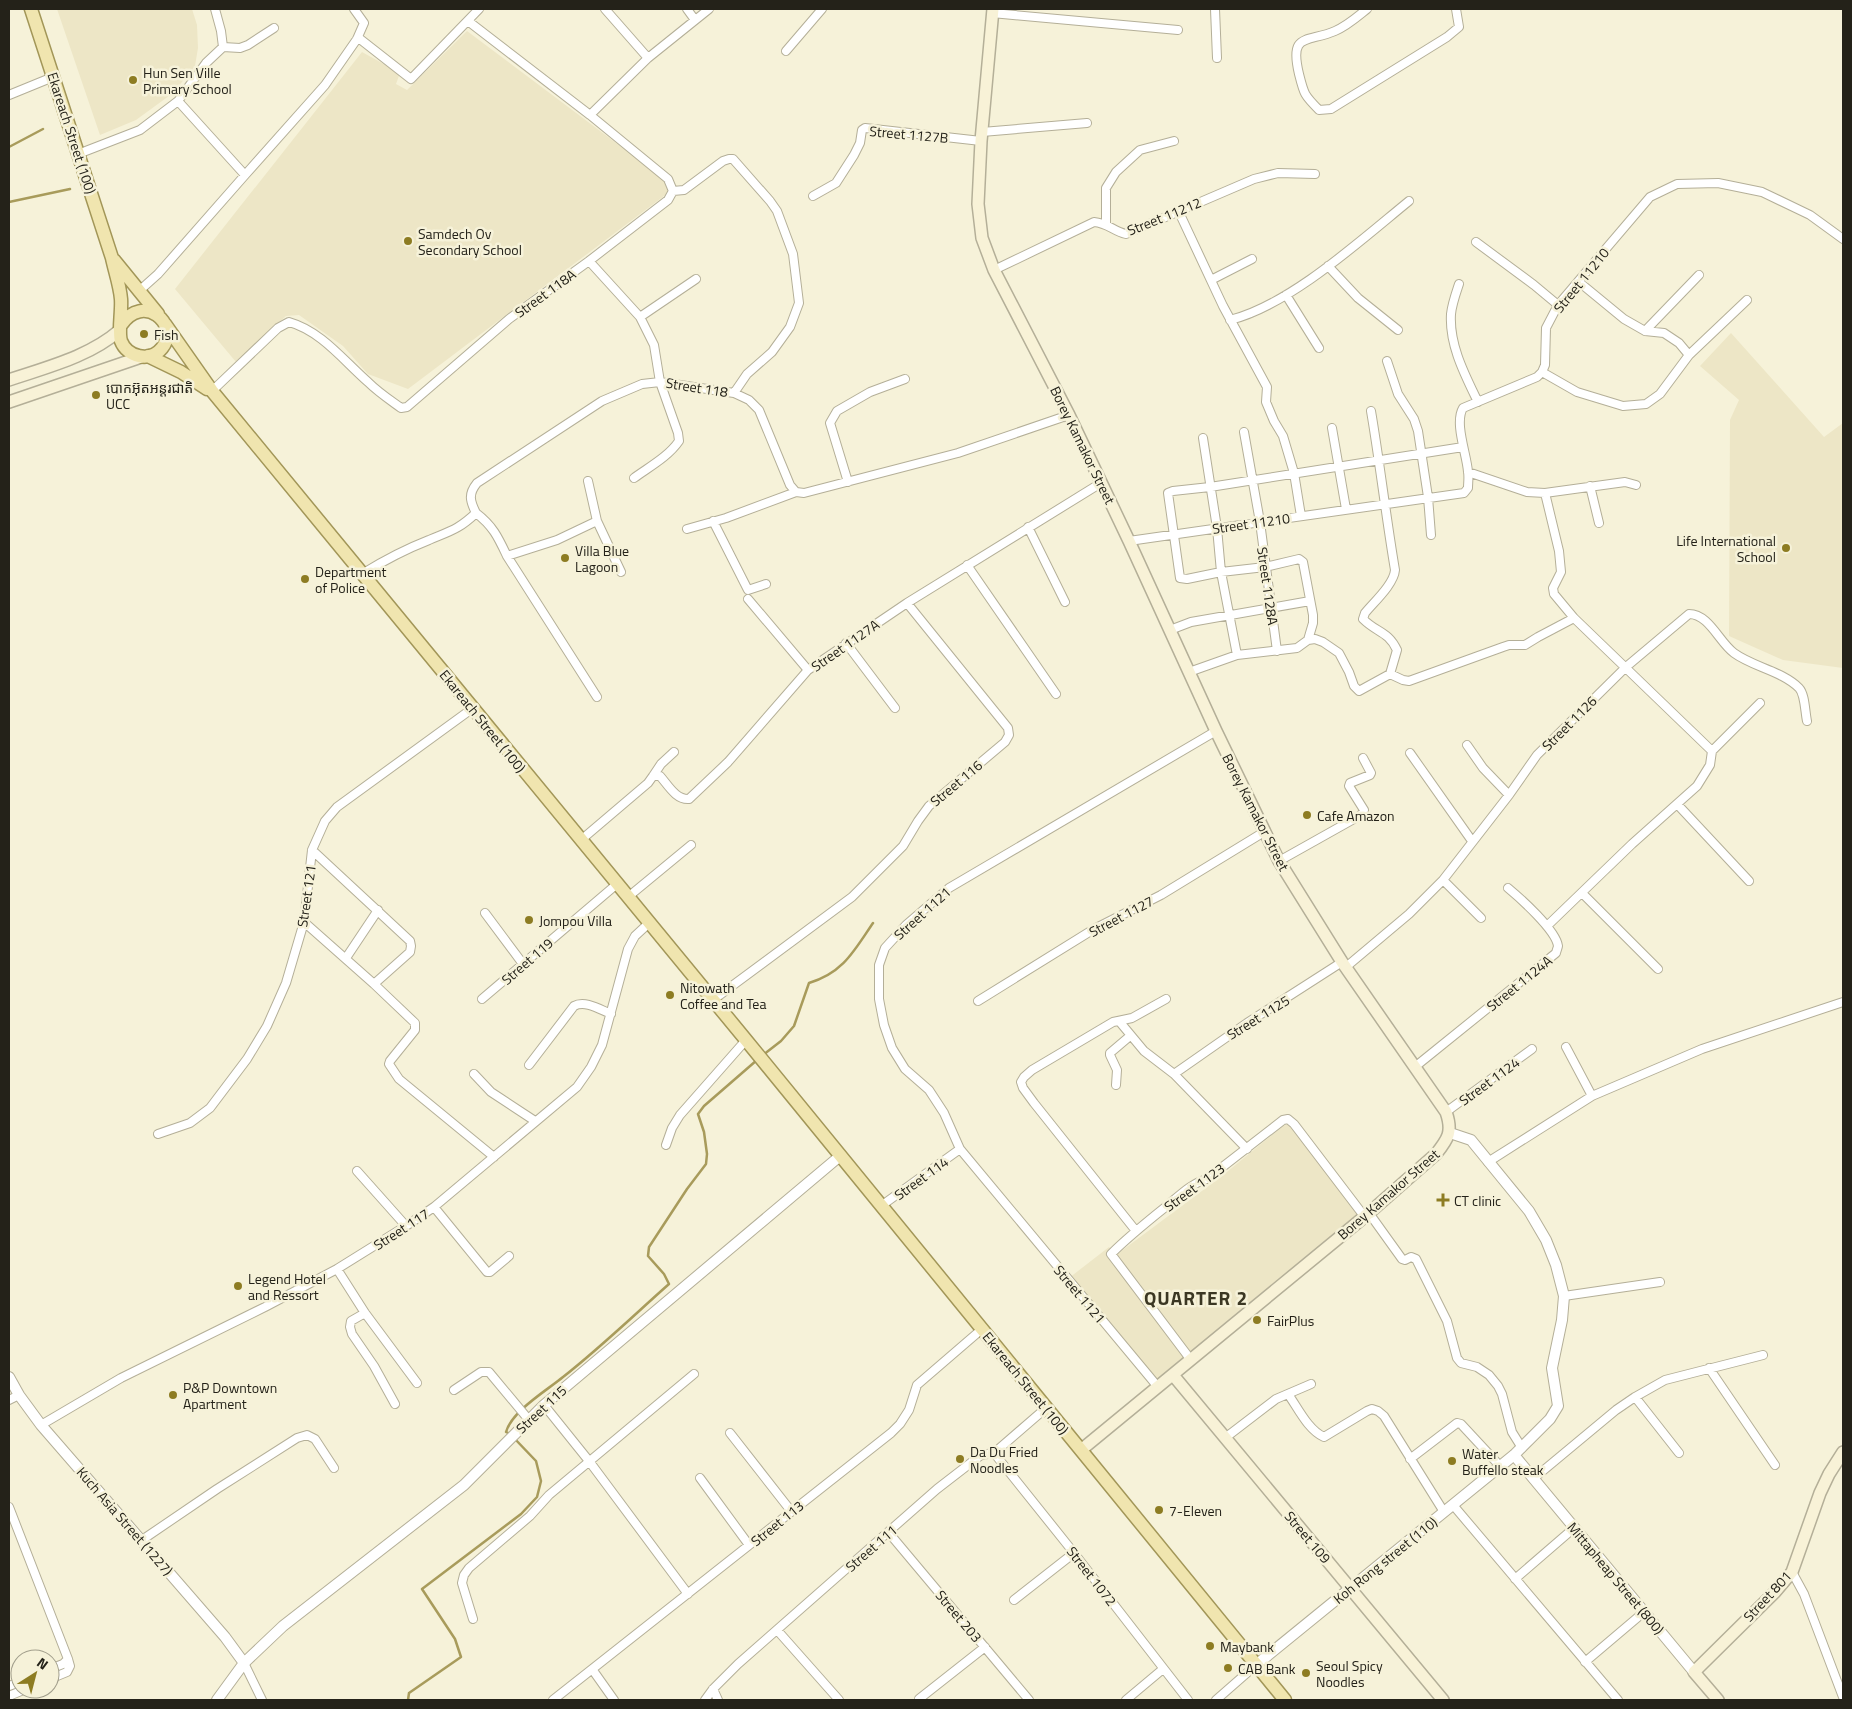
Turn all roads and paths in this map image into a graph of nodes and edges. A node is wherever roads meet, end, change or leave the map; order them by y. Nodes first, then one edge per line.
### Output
1 (31, 9) edge
2 (215, 9) edge
3 (354, 9) edge
4 (479, 9) edge
5 (605, 9) edge
6 (687, 9) edge
7 (709, 9) edge
8 (822, 9) edge
9 (1215, 9) edge
10 (1367, 9) edge
11 (1456, 9) edge
12 (992, 11) edge
13 (695, 20) junction
14 (468, 21) junction
15 (274, 28) dead end
16 (1178, 30) dead end
17 (357, 40) junction
18 (223, 47) junction
19 (786, 51) dead end
20 (648, 58) junction
21 (1217, 58) dead end
22 (53, 77) junction
23 (9, 95) edge
24 (178, 102) junction
25 (590, 115) junction
26 (1087, 123) dead end
27 (981, 137) junction
28 (1174, 140) dead end
29 (78, 154) junction
30 (1315, 174) dead end
31 (245, 176) junction
32 (673, 191) junction
33 (814, 196) dead end
34 (1409, 201) dead end
35 (1178, 210) junction
36 (1106, 223) junction
37 (1843, 239) edge
38 (1476, 242) dead end
39 (112, 258) junction
40 (1252, 258) dead end
41 (589, 262) junction
42 (1328, 266) junction
43 (994, 270) junction
44 (1699, 275) dead end
45 (696, 279) dead end
46 (1212, 280) junction
47 (1579, 282) junction
48 (1459, 284) dead end
49 (139, 291) junction
50 (1286, 295) junction
51 (1747, 300) dead end
52 (1558, 305) junction
53 (640, 317) junction
54 (1230, 320) junction
55 (163, 321) junction
56 (121, 327) junction
57 (1398, 330) dead end
58 (1645, 331) junction
59 (1319, 348) dead end
60 (1689, 355) junction
61 (76, 356) junction
62 (144, 357) junction
63 (1387, 362) dead end
64 (1542, 372) junction
65 (84, 375) junction
66 (905, 379) dead end
67 (9, 380) edge
68 (660, 382) junction
69 (212, 391) junction
70 (734, 393) junction
71 (9, 402) edge
72 (1478, 402) junction
73 (1371, 411) dead end
74 (1069, 415) junction
75 (1332, 428) dead end
76 (1244, 432) dead end
77 (1203, 438) dead end
78 (1463, 448) junction
79 (1422, 454) junction
80 (1379, 460) junction
81 (1339, 466) junction
82 (1468, 472) junction
83 (1294, 473) junction
84 (634, 478) dead end
85 (1253, 480) junction
86 (588, 481) dead end
87 (848, 482) junction
88 (1101, 483) junction
89 (1636, 485) dead end
90 (1590, 486) junction
91 (1210, 487) junction
92 (796, 492) junction
93 (1545, 493) junction
94 (1428, 496) junction
95 (1384, 503) junction
96 (1346, 509) junction
97 (476, 513) junction
98 (1301, 516) junction
99 (598, 521) junction
100 (712, 521) junction
101 (1260, 522) junction
102 (1599, 522) dead end
103 (1028, 527) junction
104 (1217, 528) junction
105 (687, 529) dead end
106 (1174, 534) junction
107 (1431, 534) dead end
108 (1129, 541) junction
109 (507, 556) junction
110 (967, 565) junction
111 (1265, 567) junction
112 (621, 572) dead end
113 (1221, 572) junction
114 (362, 574) junction
115 (766, 584) dead end
116 (748, 599) dead end
117 (1310, 601) junction
118 (1065, 602) dead end
119 (907, 603) junction
120 (1272, 609) junction
121 (1228, 615) junction
122 (1574, 618) junction
123 (1170, 630) junction
124 (1308, 640) junction
125 (846, 643) junction
126 (1277, 651) junction
127 (1237, 655) junction
128 (1626, 667) junction
129 (808, 670) junction
130 (1189, 672) junction
131 (1390, 674) junction
132 (1056, 694) dead end
133 (597, 697) dead end
134 (1760, 703) dead end
135 (473, 708) junction
136 (895, 708) dead end
137 (1807, 721) dead end
138 (1216, 731) junction
139 (1467, 745) dead end
140 (1712, 750) junction
141 (674, 752) dead end
142 (1410, 753) dead end
143 (1363, 758) dead end
144 (653, 776) junction
145 (1509, 795) junction
146 (1677, 804) junction
147 (1264, 832) junction
148 (581, 840) junction
149 (1472, 841) junction
150 (691, 845) dead end
151 (312, 850) junction
152 (1279, 861) junction
153 (1443, 880) junction
154 (1749, 881) dead end
155 (617, 884) junction
156 (1508, 888) dead end
157 (1582, 894) junction
158 (628, 897) junction
159 (378, 910) junction
160 (485, 913) dead end
161 (1481, 918) dead end
162 (304, 922) junction
163 (649, 923) junction
164 (1547, 926) junction
165 (346, 958) junction
166 (523, 964) junction
167 (1344, 964) junction
168 (1658, 969) dead end
169 (374, 984) junction
170 (1166, 999) dead end
171 (482, 1000) dead end
172 (713, 1000) junction
173 (978, 1001) dead end
174 (1843, 1002) edge
175 (611, 1014) junction
176 (1119, 1021) junction
177 (1130, 1036) junction
178 (750, 1045) junction
179 (1566, 1047) dead end
180 (1532, 1049) dead end
181 (529, 1065) dead end
182 (1416, 1066) junction
183 (474, 1074) dead end
184 (1174, 1074) junction
185 (1116, 1085) dead end
186 (1592, 1096) junction
187 (1446, 1112) junction
188 (535, 1121) junction
189 (1450, 1132) junction
190 (158, 1134) dead end
191 (666, 1145) dead end
192 (960, 1149) junction
193 (1247, 1149) junction
194 (840, 1156) junction
195 (494, 1157) junction
196 (1488, 1162) junction
197 (357, 1171) dead end
198 (881, 1206) junction
199 (434, 1208) junction
200 (1367, 1214) junction
201 (406, 1226) junction
202 (1136, 1231) junction
203 (509, 1256) dead end
204 (337, 1269) junction
205 (1660, 1282) dead end
206 (1564, 1296) junction
207 (365, 1313) junction
208 (982, 1329) junction
209 (1763, 1355) dead end
210 (1191, 1360) junction
211 (1708, 1368) junction
212 (694, 1374) dead end
213 (1173, 1375) junction
214 (9, 1377) edge
215 (417, 1383) dead end
216 (1311, 1384) dead end
217 (1158, 1387) junction
218 (454, 1390) dead end
219 (1288, 1394) junction
220 (19, 1395) junction
221 (1636, 1396) junction
222 (9, 1400) edge
223 (395, 1404) dead end
224 (544, 1405) junction
225 (1046, 1408) junction
226 (528, 1420) junction
227 (41, 1425) junction
228 (730, 1433) dead end
229 (1225, 1438) junction
230 (1522, 1448) junction
231 (1081, 1450) junction
232 (1843, 1452) edge
233 (994, 1453) junction
234 (1679, 1453) dead end
235 (1514, 1455) junction
236 (1410, 1459) junction
237 (589, 1461) junction
238 (1775, 1465) dead end
239 (1500, 1466) junction
240 (334, 1468) dead end
241 (700, 1478) dead end
242 (1533, 1478) junction
243 (1453, 1505) junction
244 (9, 1507) edge
245 (791, 1511) junction
246 (1444, 1512) junction
247 (1574, 1528) junction
248 (889, 1533) junction
249 (142, 1540) junction
250 (748, 1545) junction
251 (1074, 1552) junction
252 (1792, 1572) junction
253 (1515, 1578) junction
254 (1350, 1588) junction
255 (688, 1594) junction
256 (1014, 1600) dead end
257 (1644, 1612) junction
258 (473, 1619) dead end
259 (777, 1630) junction
260 (985, 1647) junction
261 (68, 1659) junction
262 (1586, 1662) junction
263 (244, 1663) junction
264 (60, 1665) edge
265 (1256, 1665) junction
266 (1163, 1668) junction
267 (592, 1670) junction
268 (1694, 1672) junction
269 (60, 1675) edge
270 (713, 1689) junction
271 (1843, 1697) edge
272 (919, 1699) edge
273 (217, 1700) edge
274 (262, 1700) edge
275 (553, 1700) edge
276 (614, 1700) edge
277 (705, 1700) edge
278 (718, 1700) edge
279 (840, 1700) edge
280 (1029, 1700) edge
281 (1126, 1700) edge
282 (1188, 1700) edge
283 (1216, 1700) edge
284 (1285, 1700) edge
285 (1443, 1700) edge
286 (1618, 1700) edge
287 (1718, 1700) edge

1 - 22 main road, Ekareach Street (100)
2 - 18 street
3 - 17 street
4 - 14 street
5 - 20 street
6 - 13 street
7 - 13 street
8 - 19 street
9 - 21 street
10 - 11 street
12 - 16 street
12 - 27 main road, Borey Kamakor Street
13 - 20 street
14 - 17 street
14 - 25 street
15 - 18 street
17 - 31 street
18 - 24 street
20 - 25 street
22 - 23 street
22 - 29 main road, Ekareach Street (100)
24 - 29 street
24 - 31 street
25 - 32 street
26 - 27 street
27 - 33 street, Street 1127B
27 - 43 main road, Borey Kamakor Street
28 - 36 street
29 - 39 main road, Ekareach Street (100)
30 - 35 street, Street 11212
31 - 49 street
32 - 41 street, Street 118A
32 - 70 street
34 - 42 street
35 - 36 street, Street 11212
35 - 46 street
36 - 43 street, Street 11212
37 - 47 street, Street 11210
38 - 52 street
39 - 49 main road
39 - 56 main road, Ekareach Street (100)
40 - 46 street
41 - 53 street
41 - 69 street, Street 118A
42 - 50 street
42 - 57 street
43 - 74 main road, Borey Kamakor Street
44 - 58 street
45 - 53 street
46 - 54 street
47 - 52 street, Street 11210
47 - 58 street
48 - 72 street
49 - 55 main road
50 - 54 street
50 - 59 street
51 - 60 street
52 - 64 street, Street 11210
53 - 68 street
54 - 83 street
55 - 56 main road
55 - 62 main road
55 - 69 main road
56 - 61 main road
56 - 62 main road
58 - 60 street
60 - 64 street
61 - 65 main road
61 - 67 main road
62 - 65 main road
62 - 69 main road
63 - 79 street
64 - 72 street, Street 11210
65 - 71 main road
66 - 87 street
68 - 70 street, Street 118
68 - 84 street
68 - 97 street, Street 118
69 - 114 main road, Ekareach Street (100)
70 - 92 street, Street 118
72 - 78 street, Street 11210
73 - 80 street
74 - 87 street
74 - 88 main road, Borey Kamakor Street
75 - 81 street
76 - 85 street, Street 1128A
77 - 91 street
78 - 79 street
78 - 82 street, Street 11210
79 - 80 street
79 - 94 street
80 - 81 street
80 - 95 street
81 - 83 street
81 - 96 street
82 - 93 street
82 - 94 street, Street 11210
83 - 85 street
83 - 98 street
85 - 91 street
85 - 101 street, Street 1128A
86 - 99 street
87 - 92 street
88 - 103 street, Street 1127A
88 - 108 main road, Borey Kamakor Street
89 - 90 street
90 - 93 street
90 - 102 street
91 - 104 street
91 - 106 street
92 - 100 street
93 - 122 street
94 - 95 street, Street 11210
94 - 107 street
95 - 96 street, Street 11210
95 - 131 street
96 - 98 street, Street 11210
97 - 109 street
97 - 114 street
98 - 101 street, Street 11210
99 - 109 street
99 - 112 street
100 - 105 street
100 - 115 street
101 - 104 street, Street 11210
101 - 111 street, Street 1128A
103 - 110 street, Street 1127A
103 - 118 street
104 - 106 street, Street 11210
104 - 113 street
106 - 108 street, Street 11210
106 - 113 street
108 - 123 main road, Borey Kamakor Street
109 - 133 street
110 - 119 street, Street 1127A
110 - 132 street
111 - 113 street
111 - 117 street
111 - 120 street, Street 1128A
113 - 121 street
114 - 135 main road, Ekareach Street (100)
116 - 129 street
117 - 120 street
117 - 124 street
119 - 125 street, Street 1127A
119 - 172 street, Street 116
120 - 121 street
120 - 126 street, Street 1128A
121 - 123 street
121 - 127 street
122 - 128 street
122 - 131 street
123 - 130 main road, Borey Kamakor Street
124 - 126 street
124 - 131 street
125 - 129 street, Street 1127A
125 - 136 street
126 - 127 street
127 - 130 street
128 - 137 street, Street 1126
128 - 140 street
128 - 145 street, Street 1126
129 - 144 street, Street 1127A
130 - 138 main road, Borey Kamakor Street
134 - 140 street
135 - 148 main road, Ekareach Street (100)
135 - 151 street, Street 121
138 - 147 main road, Borey Kamakor Street
138 - 192 street, Street 1121
139 - 145 street
140 - 146 street
141 - 144 street
142 - 149 street
143 - 152 street
144 - 148 street
145 - 149 street, Street 1126
146 - 154 street
146 - 157 street
147 - 152 main road, Borey Kamakor Street
147 - 173 street, Street 1127
148 - 155 main road, Ekareach Street (100)
149 - 153 street, Street 1126
150 - 158 street
151 - 159 street
151 - 162 street, Street 121
152 - 167 main road, Borey Kamakor Street
153 - 161 street
153 - 167 street, Street 1126
155 - 158 main road, Ekareach Street (100)
155 - 166 street, Street 119
156 - 164 street, Street 1124A
157 - 164 street
157 - 168 street
158 - 163 main road, Ekareach Street (100)
159 - 165 street
159 - 169 street
160 - 166 street
162 - 165 street
162 - 190 street, Street 121
163 - 172 main road, Ekareach Street (100)
163 - 175 street, Street 117
164 - 182 street, Street 1124A
165 - 169 street
166 - 171 street, Street 119
167 - 182 main road, Borey Kamakor Street
167 - 184 street, Street 1125
169 - 195 street
170 - 176 street
172 - 178 main road, Ekareach Street (100)
174 - 186 street
175 - 181 street
175 - 188 street, Street 117
176 - 177 street
176 - 202 street
177 - 184 street
177 - 185 street
178 - 191 street
178 - 194 main road, Ekareach Street (100)
179 - 186 street
180 - 187 street, Street 1124
182 - 187 main road, Borey Kamakor Street
183 - 188 street
184 - 193 street
186 - 196 street
187 - 189 main road, Borey Kamakor Street
188 - 195 street, Street 117
189 - 196 street, Koh Rong street (110)
189 - 200 main road, Borey Kamakor Street
192 - 198 street, Street 114
192 - 217 street, Street 1121
193 - 200 street, Street 1123
193 - 202 street, Street 1123
194 - 198 main road, Ekareach Street (100)
194 - 224 street, Street 115
195 - 199 street, Street 117
196 - 206 street, Koh Rong street (110)
197 - 201 street
198 - 208 main road, Ekareach Street (100)
199 - 201 street, Street 117
199 - 203 street
200 - 210 main road, Borey Kamakor Street
200 - 230 street, Street 1123
201 - 204 street, Street 117
202 - 210 street, Street 1123
204 - 207 street
204 - 227 street, Street 117
205 - 206 street
206 - 230 street, Koh Rong street (110)
207 - 215 street
207 - 223 street
208 - 225 main road, Ekareach Street (100)
208 - 245 street, Street 113
209 - 211 street
210 - 213 main road, Borey Kamakor Street
211 - 221 street
211 - 238 street
212 - 237 street
213 - 217 main road, Borey Kamakor Street
213 - 229 main road, Street 109
214 - 220 street, Kuch Asia Street (1227)
216 - 219 street
217 - 231 main road, Borey Kamakor Street
218 - 226 street
219 - 229 street
219 - 236 street
220 - 222 street
220 - 227 street, Kuch Asia Street (1227)
221 - 234 street
221 - 242 street
224 - 226 street, Street 115
224 - 237 street
225 - 231 main road, Ekareach Street (100)
225 - 233 street, Street 111
226 - 263 street, Street 115
227 - 249 street, Kuch Asia Street (1227)
228 - 245 street
229 - 254 main road, Street 109
230 - 235 street, Koh Rong street (110)
231 - 265 main road, Ekareach Street (100)
232 - 252 main road, Street 801
233 - 248 street, Street 111
233 - 251 street, Street 1072
235 - 239 street, Koh Rong street (110)
235 - 242 street, Mittapheap Street (800)
236 - 239 street
236 - 246 street
237 - 255 street
237 - 258 street
239 - 243 street, Koh Rong street (110)
240 - 249 street
241 - 250 street
242 - 247 street, Mittapheap Street (800)
243 - 246 street, Koh Rong street (110)
243 - 253 street
244 - 261 street
245 - 250 street, Street 113
246 - 254 street, Koh Rong street (110)
247 - 253 street
247 - 257 street, Mittapheap Street (800)
248 - 259 street, Street 111
248 - 260 street, Street 203
249 - 263 street, Kuch Asia Street (1227)
250 - 255 street, Street 113
251 - 256 street
251 - 266 street, Street 1072
252 - 268 main road, Street 801
252 - 271 street
253 - 262 street
254 - 265 street, Koh Rong street (110)
254 - 285 main road, Street 109
255 - 267 street, Street 113
257 - 262 street
257 - 268 street, Mittapheap Street (800)
259 - 270 street, Street 111
259 - 279 street
260 - 272 street
260 - 280 street, Street 203
261 - 264 street
261 - 269 street
262 - 286 street
263 - 273 street, Street 115
263 - 274 street
265 - 283 street
265 - 284 main road, Ekareach Street (100)
266 - 281 street
266 - 282 street, Street 1072
267 - 275 street, Street 113
267 - 276 street
268 - 287 main road, Mittapheap Street (800)
270 - 277 street, Street 111
270 - 278 street

